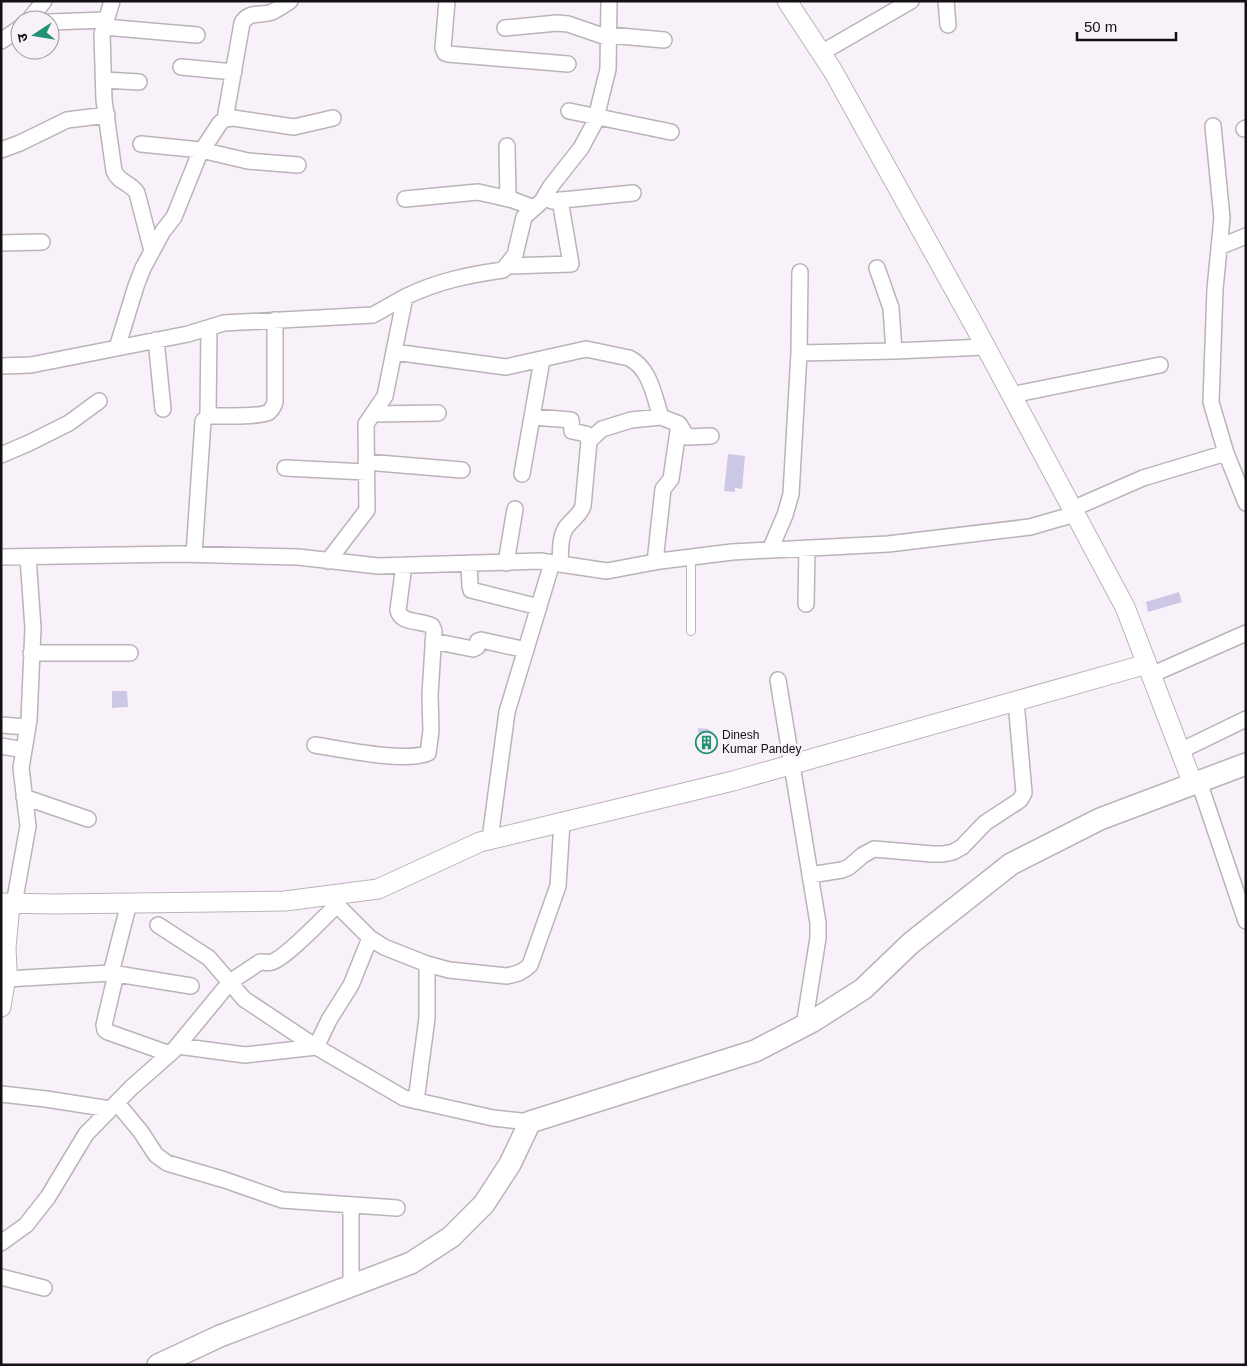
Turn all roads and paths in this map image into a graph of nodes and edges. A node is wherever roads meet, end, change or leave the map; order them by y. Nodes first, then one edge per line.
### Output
1 (112, 1) edge
2 (290, 1) edge
3 (447, 1) edge
4 (610, 1) edge
5 (787, 1) edge
6 (910, 1) edge
7 (946, 1) edge
8 (60, 22) edge
9 (105, 23) junction
10 (948, 25) dead end
11 (505, 28) dead end
12 (197, 35) dead end
13 (609, 36) junction
14 (664, 40) dead end
15 (821, 53) junction
16 (568, 64) dead end
17 (181, 67) dead end
18 (234, 72) junction
19 (104, 80) junction
20 (139, 82) dead end
21 (569, 110) dead end
22 (597, 115) junction
23 (107, 116) junction
24 (333, 118) dead end
25 (225, 119) junction
26 (1213, 126) dead end
27 (671, 132) dead end
28 (141, 144) dead end
29 (507, 146) dead end
30 (1, 150) edge
31 (202, 150) junction
32 (298, 165) dead end
33 (633, 194) dead end
34 (405, 198) dead end
35 (508, 199) junction
36 (560, 200) junction
37 (538, 205) junction
38 (1246, 236) edge
39 (42, 242) dead end
40 (1, 243) edge
41 (1219, 247) junction
42 (152, 251) junction
43 (506, 266) junction
44 (876, 268) dead end
45 (800, 272) dead end
46 (405, 297) junction
47 (275, 320) junction
48 (209, 328) junction
49 (156, 340) junction
50 (986, 347) junction
51 (117, 348) junction
52 (894, 351) junction
53 (394, 352) junction
54 (799, 353) junction
55 (542, 360) junction
56 (1160, 365) dead end
57 (1, 366) edge
58 (1011, 395) junction
59 (99, 401) dead end
60 (163, 409) dead end
61 (438, 413) dead end
62 (373, 414) junction
63 (208, 416) junction
64 (533, 417) junction
65 (661, 417) junction
66 (679, 424) junction
67 (711, 436) dead end
68 (589, 441) junction
69 (1226, 453) junction
70 (1, 455) edge
71 (366, 467) junction
72 (285, 468) dead end
73 (462, 470) dead end
74 (522, 474) dead end
75 (1246, 503) edge
76 (515, 509) dead end
77 (1074, 512) junction
78 (807, 548) junction
79 (770, 550) junction
80 (4, 552) edge
81 (194, 554) junction
82 (28, 556) junction
83 (691, 557) junction
84 (328, 561) junction
85 (655, 562) junction
86 (469, 563) junction
87 (506, 563) junction
88 (556, 563) junction
89 (404, 565) junction
90 (806, 604) dead end
91 (539, 607) junction
92 (691, 630) dead end
93 (1246, 633) edge
94 (433, 641) junction
95 (526, 650) junction
96 (32, 653) junction
97 (130, 653) dead end
98 (1149, 669) junction
99 (778, 680) dead end
100 (1016, 701) junction
101 (1246, 719) edge
102 (1, 725) edge
103 (28, 727) junction
104 (315, 745) dead end
105 (1, 746) edge
106 (24, 750) junction
107 (1180, 751) junction
108 (1246, 764) edge
109 (792, 765) junction
110 (1196, 783) junction
111 (24, 797) junction
112 (88, 819) dead end
113 (562, 822) junction
114 (490, 839) junction
115 (810, 874) junction
116 (332, 900) junction
117 (129, 903) junction
118 (8, 904) edge
119 (1246, 921) edge
120 (158, 925) dead end
121 (370, 938) junction
122 (427, 964) junction
123 (114, 973) junction
124 (6, 979) junction
125 (230, 982) junction
126 (191, 986) dead end
127 (1, 1007) edge
128 (804, 1026) junction
129 (316, 1047) junction
130 (174, 1050) junction
131 (1, 1094) edge
132 (416, 1101) junction
133 (113, 1106) junction
134 (530, 1122) junction
135 (351, 1205) junction
136 (397, 1208) dead end
137 (1, 1243) edge
138 (1, 1278) edge
139 (351, 1287) junction
140 (44, 1288) dead end
141 (158, 1365) edge

1 - 9 street
2 - 18 street
3 - 16 street
4 - 13 street
5 - 15 street
6 - 15 street
7 - 10 street
8 - 9 street
9 - 12 street
9 - 19 street
11 - 13 street
13 - 14 street
13 - 22 street
15 - 50 street
17 - 18 street
18 - 25 street
19 - 20 street
19 - 23 street
21 - 22 street
22 - 27 street
22 - 37 street
23 - 30 street
23 - 42 street
24 - 25 street
25 - 31 street
26 - 41 street
28 - 31 street
29 - 35 street
31 - 32 street
31 - 42 street
33 - 36 street
34 - 35 street
35 - 37 street
36 - 37 street
36 - 43 street
37 - 43 street
38 - 41 street
39 - 40 street
41 - 69 street
42 - 51 street
43 - 46 street
44 - 52 street
45 - 54 street
46 - 47 street
46 - 53 street
47 - 48 street
47 - 63 street
48 - 49 street
48 - 63 street
49 - 51 street
49 - 60 street
50 - 52 street
50 - 58 street
51 - 57 street
52 - 54 street
53 - 55 street
53 - 62 street
54 - 79 street
55 - 64 street
55 - 65 street
56 - 58 street
58 - 77 street
59 - 70 street
61 - 62 street
62 - 71 street
63 - 81 street
64 - 68 street
64 - 74 street
65 - 66 street
65 - 68 street
66 - 67 street
66 - 85 street
68 - 88 street
69 - 75 street
69 - 77 street
71 - 72 street
71 - 73 street
71 - 84 street
76 - 87 street
77 - 78 street
77 - 98 street
78 - 79 street
78 - 90 street
79 - 83 street
80 - 82 street
81 - 82 street
81 - 84 street
82 - 96 street
83 - 85 street
83 - 92 lane
84 - 89 street
85 - 88 street
86 - 87 street
86 - 89 street
86 - 91 street
87 - 88 street
88 - 91 street
89 - 94 street
91 - 95 street
93 - 98 street
94 - 95 street
94 - 104 street
95 - 114 street
96 - 97 street
96 - 103 street
98 - 100 street
98 - 107 street
99 - 109 street
100 - 109 street
100 - 115 street
101 - 107 street
102 - 103 street
103 - 106 street
105 - 106 street
106 - 111 street
107 - 110 street
108 - 110 main road
109 - 113 street
109 - 115 street
110 - 119 street
110 - 128 main road
111 - 112 street
111 - 118 street
113 - 114 street
113 - 122 street
114 - 116 street
115 - 128 street
116 - 117 street
116 - 121 street
116 - 125 street
117 - 118 street
117 - 123 street
118 - 124 street
120 - 125 street
121 - 122 street
121 - 129 street
122 - 132 street
123 - 124 street
123 - 126 street
123 - 130 street
124 - 127 street
125 - 129 street
125 - 130 street
128 - 134 main road
129 - 130 street
129 - 132 street
130 - 133 street
131 - 133 street
132 - 134 street
133 - 135 street
133 - 137 street
134 - 139 main road
135 - 136 street
135 - 139 street
138 - 140 street
139 - 141 main road

